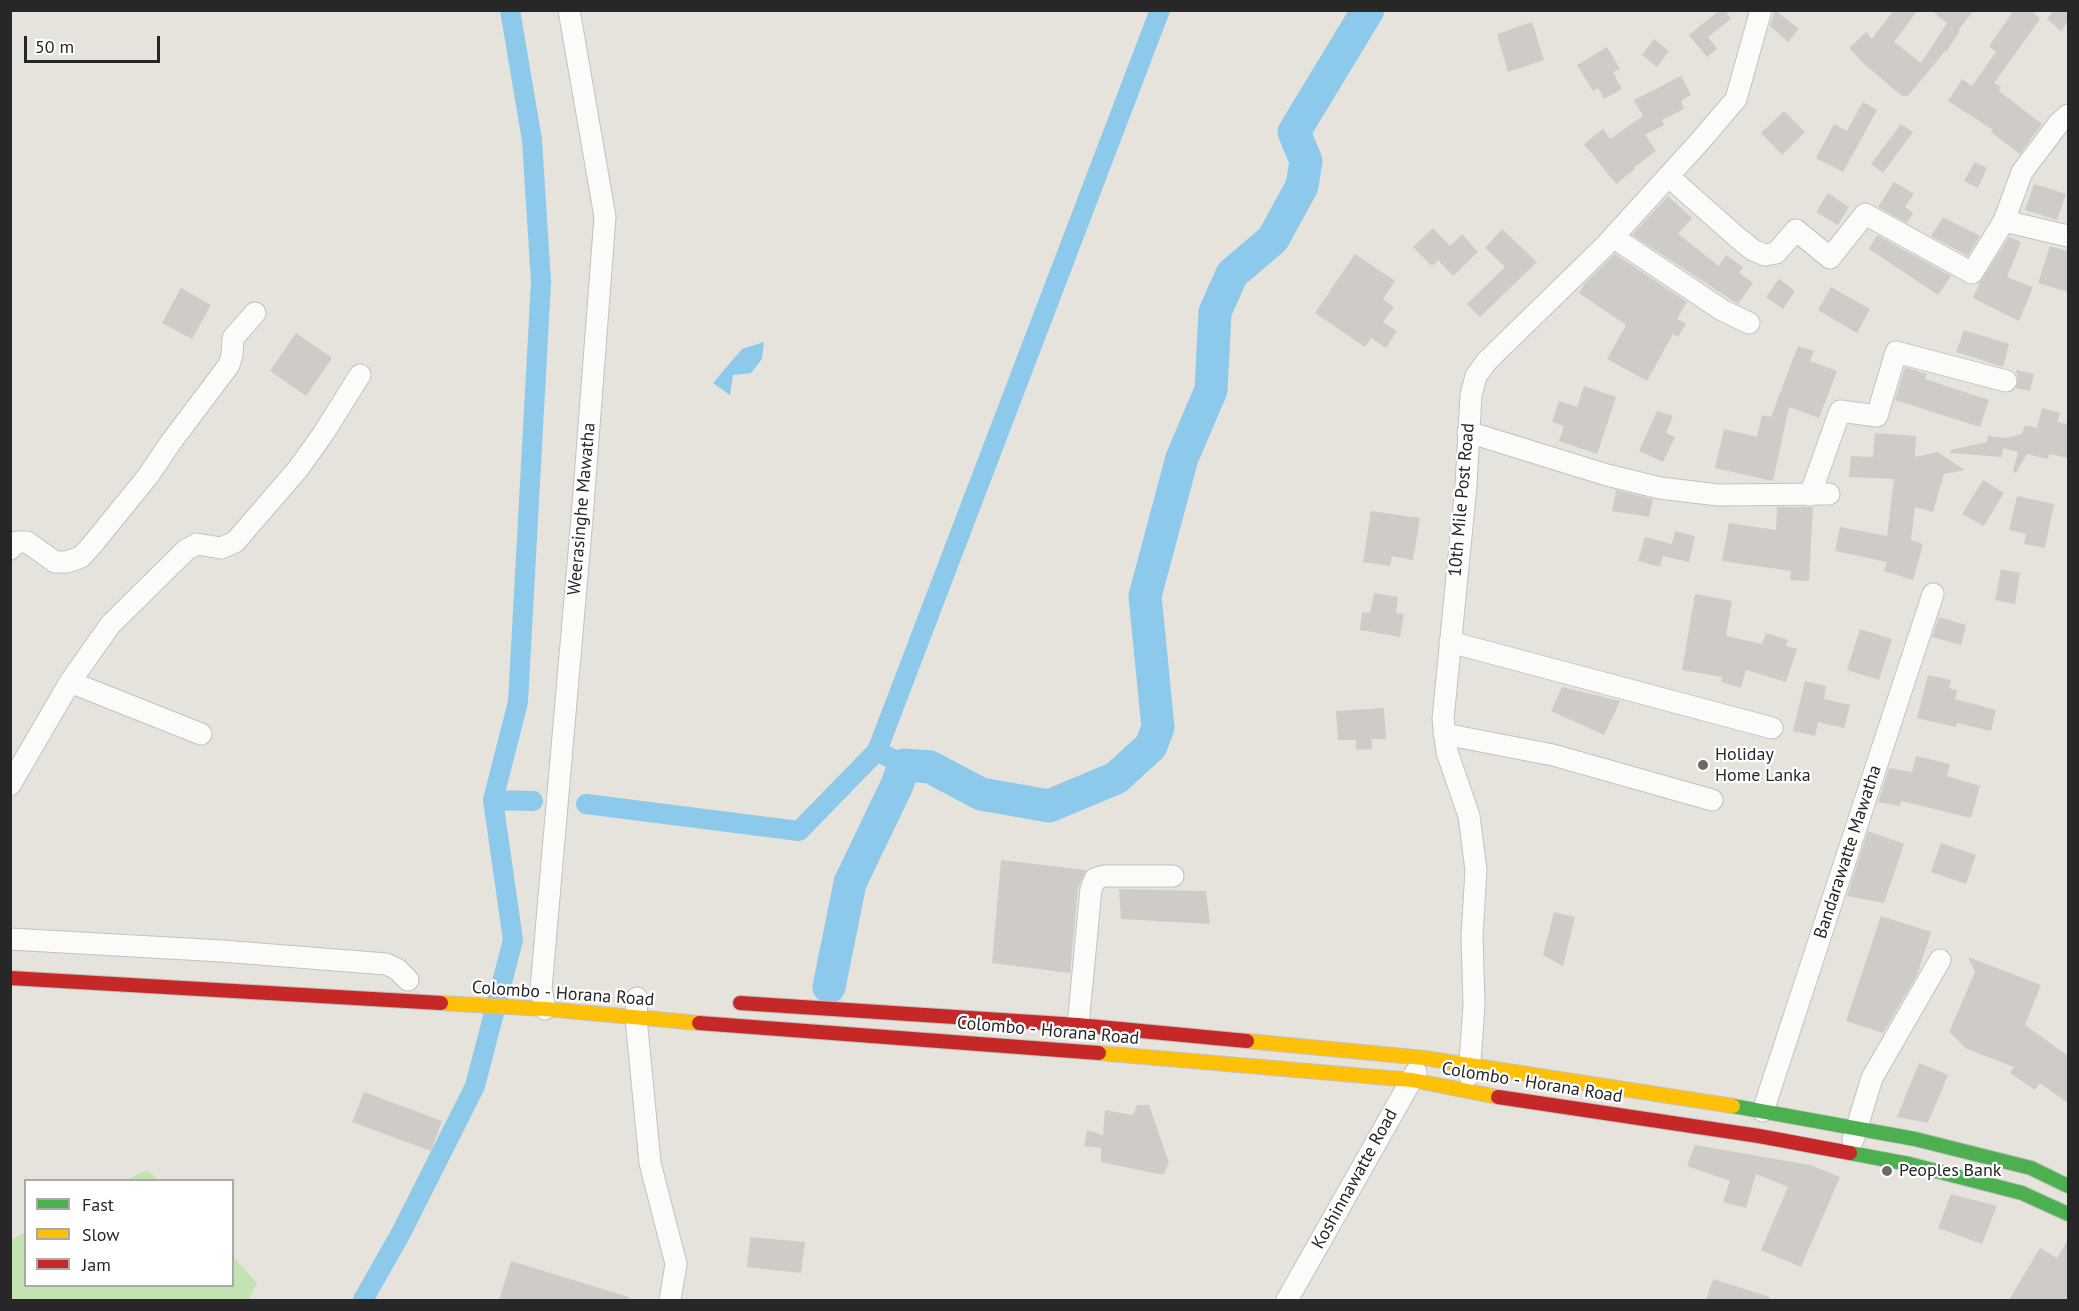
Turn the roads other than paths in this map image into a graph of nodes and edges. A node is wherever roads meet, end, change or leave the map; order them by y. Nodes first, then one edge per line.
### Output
1 (569, 10) edge
2 (1761, 10) edge
3 (2068, 115) edge
4 (1668, 176) junction
5 (2004, 221) junction
6 (2068, 236) edge
7 (1613, 237) junction
8 (255, 313) dead end
9 (1749, 323) dead end
10 (360, 375) dead end
11 (2006, 381) dead end
12 (1468, 432) junction
13 (10, 549) edge
14 (1933, 594) dead end
15 (1450, 642) junction
16 (70, 682) junction
17 (1773, 728) dead end
18 (201, 734) dead end
19 (1444, 734) junction
20 (10, 785) edge
21 (1713, 800) dead end
22 (1173, 876) dead end
23 (10, 939) edge
24 (1940, 960) dead end
25 (10, 978) edge
26 (385, 979) dead end
27 (416, 981) joint
28 (539, 997) junction
29 (637, 1003) junction
30 (731, 1003) dead end
31 (1078, 1025) junction
32 (1424, 1058) junction
33 (1470, 1067) junction
34 (1412, 1080) junction
35 (1466, 1092) junction
36 (1763, 1110) junction
37 (1856, 1127) junction
38 (1851, 1153) junction
39 (2068, 1186) edge
40 (2068, 1214) edge
41 (670, 1300) edge
42 (1287, 1300) edge

1 - 28 street, Weerasinghe Mawatha
2 - 4 street, 10th Mile Post Road
3 - 5 street
4 - 5 street
4 - 7 street, 10th Mile Post Road
5 - 6 street
7 - 9 street
7 - 12 street, 10th Mile Post Road
8 - 13 street
10 - 16 street
11 - 12 street
12 - 15 street, 10th Mile Post Road
14 - 36 street, Bandarawatte Mawatha
15 - 17 street
15 - 19 street, 10th Mile Post Road
16 - 18 street
16 - 20 street
19 - 21 street
19 - 33 street, 10th Mile Post Road
22 - 31 street
23 - 27 street
24 - 37 street
25 - 28 main road, Colombo - Horana Road
26 - 27 main road
28 - 29 main road, Colombo - Horana Road
29 - 34 main road, Colombo - Horana Road
29 - 41 street
30 - 31 main road, Colombo - Horana Road
31 - 32 main road, Colombo - Horana Road
32 - 33 main road, Colombo - Horana Road
32 - 34 street, Koshinnawatte Road
33 - 35 street, 10th Mile Post Road
33 - 36 main road, Colombo - Horana Road
34 - 35 main road, Colombo - Horana Road
34 - 42 street, Koshinnawatte Road
35 - 38 main road, Colombo - Horana Road
36 - 37 main road, Colombo - Horana Road
37 - 38 street
37 - 39 main road, Colombo - Horana Road
38 - 40 main road, Colombo - Horana Road

